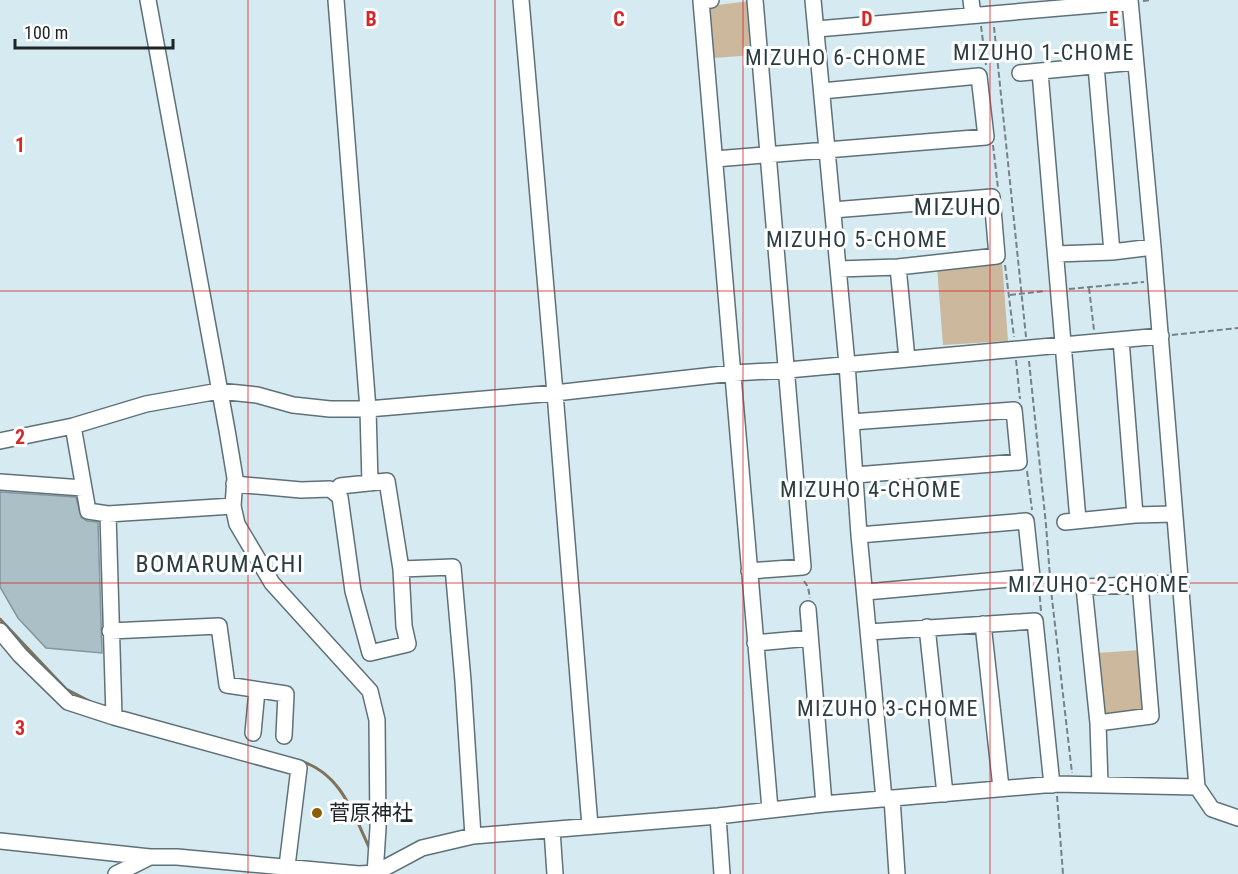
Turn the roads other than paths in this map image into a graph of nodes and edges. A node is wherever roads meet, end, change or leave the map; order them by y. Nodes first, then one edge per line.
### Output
1 (148, 0) edge
2 (336, 0) edge
3 (521, 0) edge
4 (711, 0) edge
5 (755, 0) edge
6 (813, 0) edge
7 (1130, 1) edge
8 (1060, 4) edge
9 (979, 11) edge
10 (817, 29) junction
11 (1135, 62) junction
12 (1096, 66) junction
13 (1040, 72) junction
14 (1020, 73) dead end
15 (822, 91) junction
16 (827, 149) junction
17 (768, 156) junction
18 (715, 159) junction
19 (833, 210) junction
20 (1153, 247) junction
21 (1112, 252) junction
22 (1056, 254) junction
23 (898, 267) junction
24 (838, 269) junction
25 (1161, 336) junction
26 (1121, 340) junction
27 (1063, 345) junction
28 (907, 359) junction
29 (847, 364) junction
30 (788, 370) junction
31 (733, 373) junction
32 (219, 391) junction
33 (555, 393) junction
34 (368, 409) junction
35 (851, 422) junction
36 (73, 426) junction
37 (0, 441) edge
38 (855, 475) junction
39 (0, 482) edge
40 (370, 483) junction
41 (234, 484) junction
42 (83, 488) junction
43 (335, 493) junction
44 (233, 506) junction
45 (108, 514) junction
46 (1174, 514) junction
47 (1135, 515) junction
48 (860, 535) junction
49 (401, 569) junction
50 (749, 571) junction
51 (1140, 583) junction
52 (1180, 583) junction
53 (866, 592) junction
54 (808, 609) road end
55 (983, 624) junction
56 (927, 627) junction
57 (0, 631) edge
58 (110, 631) junction
59 (870, 632) junction
60 (810, 638) junction
61 (754, 643) junction
62 (257, 690) junction
63 (113, 712) junction
64 (1098, 723) junction
65 (253, 733) dead end
66 (284, 736) dead end
67 (1054, 784) junction
68 (1100, 784) junction
69 (1197, 787) junction
70 (1001, 788) junction
71 (945, 794) junction
72 (888, 799) junction
73 (824, 804) junction
74 (770, 810) junction
75 (718, 816) junction
76 (1238, 818) edge
77 (590, 826) junction
78 (552, 830) junction
79 (473, 836) junction
80 (0, 841) edge
81 (150, 857) junction
82 (287, 866) junction
83 (116, 874) edge
84 (375, 874) edge
85 (555, 874) edge
86 (722, 874) edge
87 (897, 874) edge

1 - 32 street
2 - 34 street
3 - 33 street
4 - 18 street
5 - 17 street
6 - 10 street
7 - 8 street
7 - 11 street
8 - 9 street
9 - 10 street
10 - 15 street
11 - 12 street
11 - 20 street
12 - 13 street
12 - 21 street
13 - 14 street
13 - 22 street
15 - 16 street
15 - 16 street
16 - 17 street
16 - 19 street
17 - 18 street
17 - 30 street
18 - 31 street
19 - 23 street
19 - 24 street
20 - 21 street
20 - 25 street
21 - 22 street
22 - 27 street
23 - 24 street
23 - 28 street
24 - 29 street
25 - 26 street
25 - 46 street
26 - 27 street
26 - 47 street
27 - 28 street
27 - 47 street
28 - 29 street
29 - 30 street
29 - 35 street
30 - 31 street
30 - 50 street
31 - 33 street
31 - 50 street
32 - 34 street
32 - 36 street
32 - 41 street
33 - 34 street
33 - 77 street
34 - 40 street
35 - 38 street
35 - 38 street
36 - 37 street
36 - 42 street
38 - 48 street
39 - 42 street
40 - 43 street
40 - 49 street
41 - 43 street
41 - 44 street
42 - 45 street
43 - 49 street
44 - 45 street
44 - 84 street
45 - 58 street
46 - 47 street
46 - 52 street
48 - 53 street
48 - 53 street
49 - 79 street
50 - 61 street
51 - 52 street
51 - 64 street
51 - 64 street
52 - 69 street
53 - 59 street
54 - 60 street
55 - 56 street
55 - 67 street
55 - 70 street
56 - 59 street
56 - 71 street
57 - 63 street
58 - 62 street
58 - 63 street
59 - 72 street
60 - 61 street
60 - 73 street
61 - 74 street
62 - 65 street
62 - 66 street
63 - 82 street
64 - 68 street
67 - 68 street
67 - 70 street
68 - 69 street
69 - 76 street
70 - 71 street
71 - 72 street
72 - 73 street
72 - 87 street
73 - 74 street
74 - 75 street
75 - 77 street
75 - 86 street
77 - 78 street
78 - 79 street
78 - 85 street
79 - 84 street
80 - 81 street
81 - 82 street
81 - 83 street
82 - 84 street

